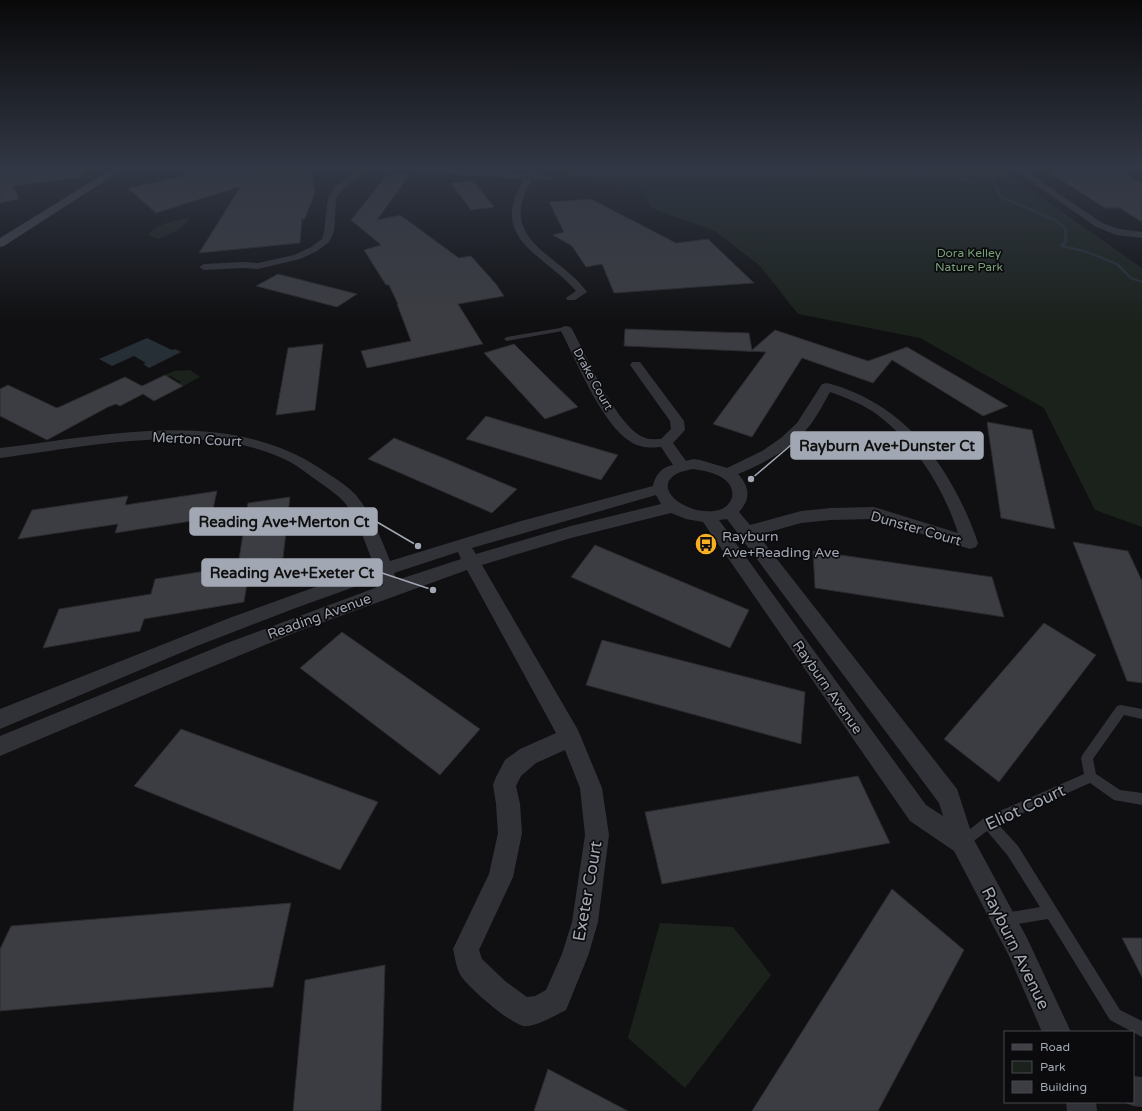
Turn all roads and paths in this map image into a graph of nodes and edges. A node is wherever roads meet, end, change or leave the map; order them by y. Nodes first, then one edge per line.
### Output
1 (20, 219) edge
2 (38, 219) edge
3 (330, 219) edge
4 (517, 219) edge
5 (1090, 219) edge
6 (0, 231) edge
7 (1142, 235) edge
8 (0, 243) edge
9 (204, 267) dead end
10 (572, 298) dead end
11 (566, 329) joint
12 (507, 339) dead end
13 (636, 365) dead end
14 (665, 443) junction
15 (0, 452) edge
16 (681, 465) junction
17 (727, 473) junction
18 (660, 489) junction
19 (672, 507) junction
20 (730, 511) junction
21 (708, 517) junction
22 (747, 532) junction
23 (462, 544) junction
24 (472, 562) junction
25 (384, 570) junction
26 (391, 589) junction
27 (1142, 714) edge
28 (0, 719) edge
29 (570, 737) junction
30 (0, 746) edge
31 (1091, 777) junction
32 (1142, 799) edge
33 (988, 822) junction
34 (962, 843) junction
35 (1051, 912) junction
36 (1003, 919) junction
37 (1142, 1029) edge
38 (1057, 1031) edge

1 - 6 main road
2 - 8 main road
3 - 9 street
4 - 10 street
5 - 7 street
11 - 12 lane
11 - 14 street, Drake Court
13 - 14 street
14 - 16 street
15 - 25 street, Merton Court
16 - 17 street
16 - 18 street
17 - 20 street
17 - 22 street, Dunster Court
18 - 19 street
18 - 23 street, Reading Avenue
19 - 21 street
19 - 24 street, Reading Avenue
20 - 21 street
20 - 22 street, Rayburn Avenue
21 - 34 street, Rayburn Avenue
22 - 34 street, Rayburn Avenue
23 - 24 street, Exeter Court
23 - 25 street, Reading Avenue
24 - 26 street, Reading Avenue
24 - 29 street, Exeter Court
25 - 26 street, Merton Court
25 - 28 street, Reading Avenue
26 - 30 street, Reading Avenue
27 - 31 lane
29 - 29 street, Exeter Court
31 - 32 lane
31 - 33 lane, Eliot Court
33 - 34 lane, Eliot Court
33 - 35 lane
34 - 36 street, Rayburn Avenue
35 - 36 lane
35 - 37 lane
36 - 38 street, Rayburn Avenue

